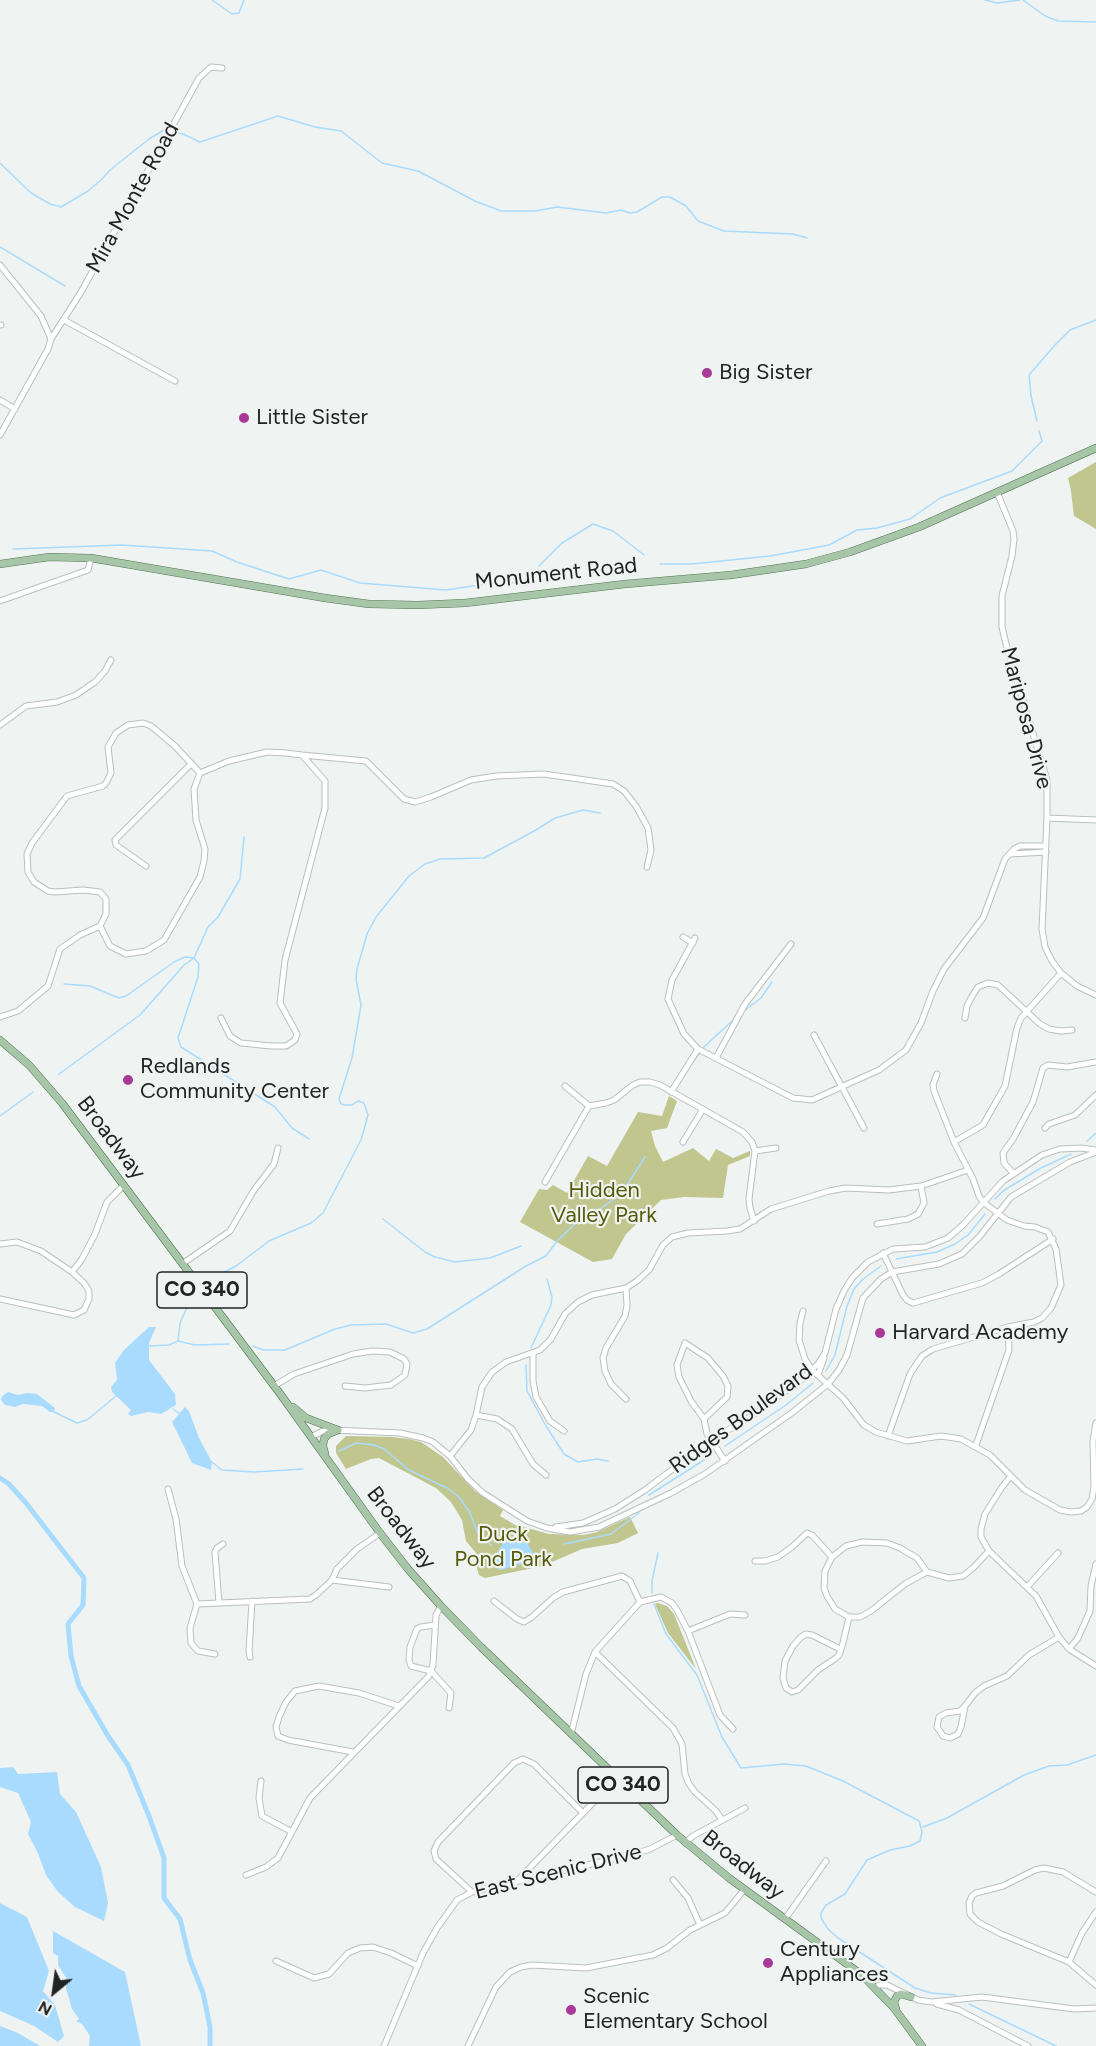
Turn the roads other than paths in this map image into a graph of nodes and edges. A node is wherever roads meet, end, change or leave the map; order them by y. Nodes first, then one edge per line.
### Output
1 (222, 68) dead end
2 (0, 265) edge
3 (64, 320) junction
4 (51, 339) junction
5 (175, 381) dead end
6 (0, 400) edge
7 (15, 409) junction
8 (0, 435) edge
9 (1096, 448) edge
10 (997, 492) junction
11 (91, 558) junction
12 (0, 564) edge
13 (0, 601) edge
14 (111, 660) dead end
15 (0, 725) edge
16 (302, 755) junction
17 (191, 764) junction
18 (200, 773) junction
19 (1047, 818) junction
20 (1096, 819) edge
21 (1046, 849) junction
22 (146, 866) dead end
23 (647, 867) dead end
24 (100, 926) junction
25 (683, 937) dead end
26 (791, 944) dead end
27 (1061, 973) junction
28 (1096, 994) edge
29 (1025, 1012) junction
30 (0, 1017) edge
31 (221, 1018) dead end
32 (965, 1018) dead end
33 (1072, 1030) dead end
34 (814, 1035) dead end
35 (0, 1040) edge
36 (698, 1049) junction
37 (716, 1058) junction
38 (1096, 1062) edge
39 (937, 1074) dead end
40 (565, 1086) dead end
41 (842, 1089) junction
42 (671, 1092) junction
43 (1096, 1095) edge
44 (589, 1106) junction
45 (703, 1109) junction
46 (864, 1128) dead end
47 (1045, 1128) dead end
48 (683, 1142) dead end
49 (954, 1142) junction
50 (776, 1148) dead end
51 (278, 1149) dead end
52 (755, 1151) junction
53 (1096, 1151) edge
54 (968, 1170) junction
55 (1013, 1173) junction
56 (545, 1182) dead end
57 (124, 1185) junction
58 (921, 1186) junction
59 (983, 1202) junction
60 (997, 1213) junction
61 (754, 1221) junction
62 (877, 1224) dead end
63 (1053, 1239) junction
64 (0, 1244) edge
65 (883, 1253) junction
66 (182, 1264) junction
67 (72, 1272) junction
68 (892, 1272) junction
69 (626, 1288) junction
70 (0, 1299) edge
71 (803, 1311) dead end
72 (1008, 1327) junction
73 (825, 1353) junction
74 (533, 1354) junction
75 (812, 1370) junction
76 (818, 1375) junction
77 (828, 1384) junction
78 (274, 1386) junction
79 (345, 1386) dead end
80 (281, 1395) junction
81 (626, 1399) dead end
82 (476, 1415) junction
83 (704, 1419) junction
84 (1096, 1423) edge
85 (338, 1430) junction
86 (564, 1431) dead end
87 (888, 1436) junction
88 (311, 1437) junction
89 (710, 1441) junction
90 (976, 1445) junction
91 (1094, 1454) edge
92 (450, 1456) junction
93 (328, 1461) junction
94 (725, 1461) junction
95 (546, 1475) dead end
96 (1011, 1476) junction
97 (168, 1490) dead end
98 (547, 1528) junction
99 (380, 1533) junction
100 (223, 1544) dead end
101 (989, 1551) junction
102 (1058, 1553) dead end
103 (832, 1557) junction
104 (755, 1561) dead end
105 (1096, 1564) edge
106 (927, 1572) junction
107 (332, 1580) junction
108 (1028, 1586) junction
109 (389, 1587) dead end
110 (252, 1601) junction
111 (494, 1601) dead end
112 (640, 1602) junction
113 (219, 1603) junction
114 (197, 1604) junction
115 (441, 1606) junction
116 (745, 1615) dead end
117 (849, 1617) junction
118 (435, 1625) junction
119 (688, 1631) junction
120 (1059, 1637) junction
121 (840, 1649) junction
122 (1069, 1649) junction
123 (595, 1652) junction
124 (215, 1654) dead end
125 (250, 1657) dead end
126 (1096, 1666) edge
127 (431, 1671) junction
128 (399, 1706) junction
129 (965, 1706) junction
130 (449, 1708) dead end
131 (733, 1730) dead end
132 (571, 1734) junction
133 (353, 1752) junction
134 (616, 1779) junction
135 (261, 1781) dead end
136 (745, 1808) dead end
137 (583, 1812) junction
138 (722, 1820) junction
139 (292, 1832) junction
140 (676, 1835) junction
141 (685, 1842) junction
142 (826, 1861) dead end
143 (246, 1875) dead end
144 (673, 1880) dead end
145 (515, 1882) junction
146 (744, 1890) junction
147 (472, 1892) junction
148 (1096, 1892) edge
149 (1096, 1912) edge
150 (785, 1919) junction
151 (700, 1925) junction
152 (276, 1961) dead end
153 (1069, 1962) junction
154 (418, 1966) junction
155 (1096, 1984) edge
156 (875, 1988) junction
157 (911, 1997) junction
158 (932, 2002) junction
159 (1096, 2008) edge
160 (897, 2012) junction
161 (384, 2046) edge
162 (468, 2046) edge
163 (922, 2046) edge
164 (1028, 2046) edge

1 - 3 street, Mira Monte Road
2 - 4 street
3 - 4 street, Mira Monte Road
3 - 5 street
4 - 7 street, Mira Monte Road
6 - 7 street
7 - 8 street, Mira Monte Road
9 - 10 main road, Monument Road
10 - 11 main road, Monument Road
10 - 19 street, Mariposa Drive
11 - 12 main road, Monument Road
11 - 13 street
14 - 15 street
16 - 18 street
16 - 23 street
16 - 31 street
17 - 18 street
17 - 22 street
17 - 24 street
18 - 24 street
19 - 20 street
19 - 21 street, Mariposa Drive
21 - 27 street, Mariposa Drive
21 - 41 street
24 - 30 street
25 - 36 street
26 - 37 street
27 - 28 street, Mariposa Drive
27 - 29 street
29 - 32 street
29 - 33 street
29 - 49 street
34 - 41 street
35 - 57 main road, Broadway / CO 340
36 - 37 street
36 - 42 street
37 - 41 street
38 - 55 street
39 - 49 street
40 - 44 street
41 - 46 street
42 - 44 street
42 - 45 street
43 - 47 street
44 - 56 street
45 - 48 street
45 - 52 street
49 - 54 street
50 - 52 street
51 - 66 street
52 - 61 street
53 - 55 street, Ridges Boulevard
53 - 60 street, Ridges Boulevard
54 - 58 street
54 - 59 street
55 - 59 street, Ridges Boulevard
57 - 66 main road, Broadway / CO 340
57 - 67 street
58 - 61 street
58 - 62 street
59 - 60 street
59 - 65 street, Ridges Boulevard
60 - 63 street
60 - 68 street, Ridges Boulevard
61 - 69 street
63 - 68 street
63 - 72 street
64 - 67 street
65 - 68 street
65 - 73 street, Ridges Boulevard
66 - 78 main road, Broadway / CO 340
67 - 70 street
68 - 77 street, Ridges Boulevard
69 - 74 street
69 - 81 street
71 - 75 street
72 - 87 street
72 - 90 street
73 - 75 street, Ridges Boulevard
73 - 76 street
74 - 82 street
74 - 86 street
75 - 76 street
75 - 89 street, Ridges Boulevard
76 - 77 street
77 - 87 street
77 - 94 street, Ridges Boulevard
78 - 79 street
78 - 80 main road, Broadway / CO 340
80 - 85 main road
80 - 88 main road, Broadway / CO 340
82 - 92 street
82 - 95 street
83 - 83 street
83 - 89 street
84 - 91 street
85 - 88 street, Ridges Boulevard
85 - 92 street, Ridges Boulevard
85 - 93 main road
87 - 90 street
88 - 93 main road, Broadway / CO 340
89 - 94 street
89 - 98 street, Ridges Boulevard
90 - 96 street
91 - 96 street
92 - 98 street, Ridges Boulevard
93 - 99 main road, Broadway / CO 340
94 - 98 street, Ridges Boulevard
96 - 101 street
97 - 114 street
99 - 107 street
99 - 115 main road, Broadway / CO 340
100 - 113 street
101 - 106 street
101 - 108 street
102 - 108 street
103 - 104 street
103 - 106 street
103 - 117 street
105 - 122 street
106 - 117 street
107 - 109 street
107 - 110 street
108 - 120 street
110 - 113 street
110 - 125 street
111 - 112 street
112 - 119 street
112 - 123 street
113 - 114 street
114 - 124 street
115 - 118 street
115 - 132 main road, Broadway / CO 340
116 - 119 street
117 - 121 street
118 - 127 street
118 - 127 street
119 - 131 street
120 - 122 street
120 - 129 street
121 - 121 street
122 - 126 street
123 - 132 street
123 - 138 street
127 - 128 street
127 - 130 street
128 - 133 street
128 - 133 street
129 - 129 street
132 - 134 main road, Broadway / CO 340
133 - 139 street
134 - 137 street
134 - 140 main road, Broadway / CO 340
135 - 139 street
136 - 138 street
137 - 145 street
137 - 147 street
138 - 141 street
139 - 143 street
140 - 141 main road, Broadway / CO 340
140 - 145 street, East Scenic Drive
141 - 146 main road, Broadway / CO 340
142 - 150 street
144 - 151 street
145 - 147 street, East Scenic Drive
146 - 150 main road, Broadway / CO 340
146 - 151 street
147 - 154 street, East Scenic Drive
148 - 153 street
149 - 153 street
150 - 156 main road, Broadway / CO 340
151 - 162 street
152 - 154 street
153 - 155 street
154 - 161 street, East Scenic Drive
156 - 157 street
156 - 160 main road, Broadway / CO 340
157 - 158 street
157 - 160 main road
158 - 159 street
158 - 164 street
160 - 163 main road, Broadway / CO 340

